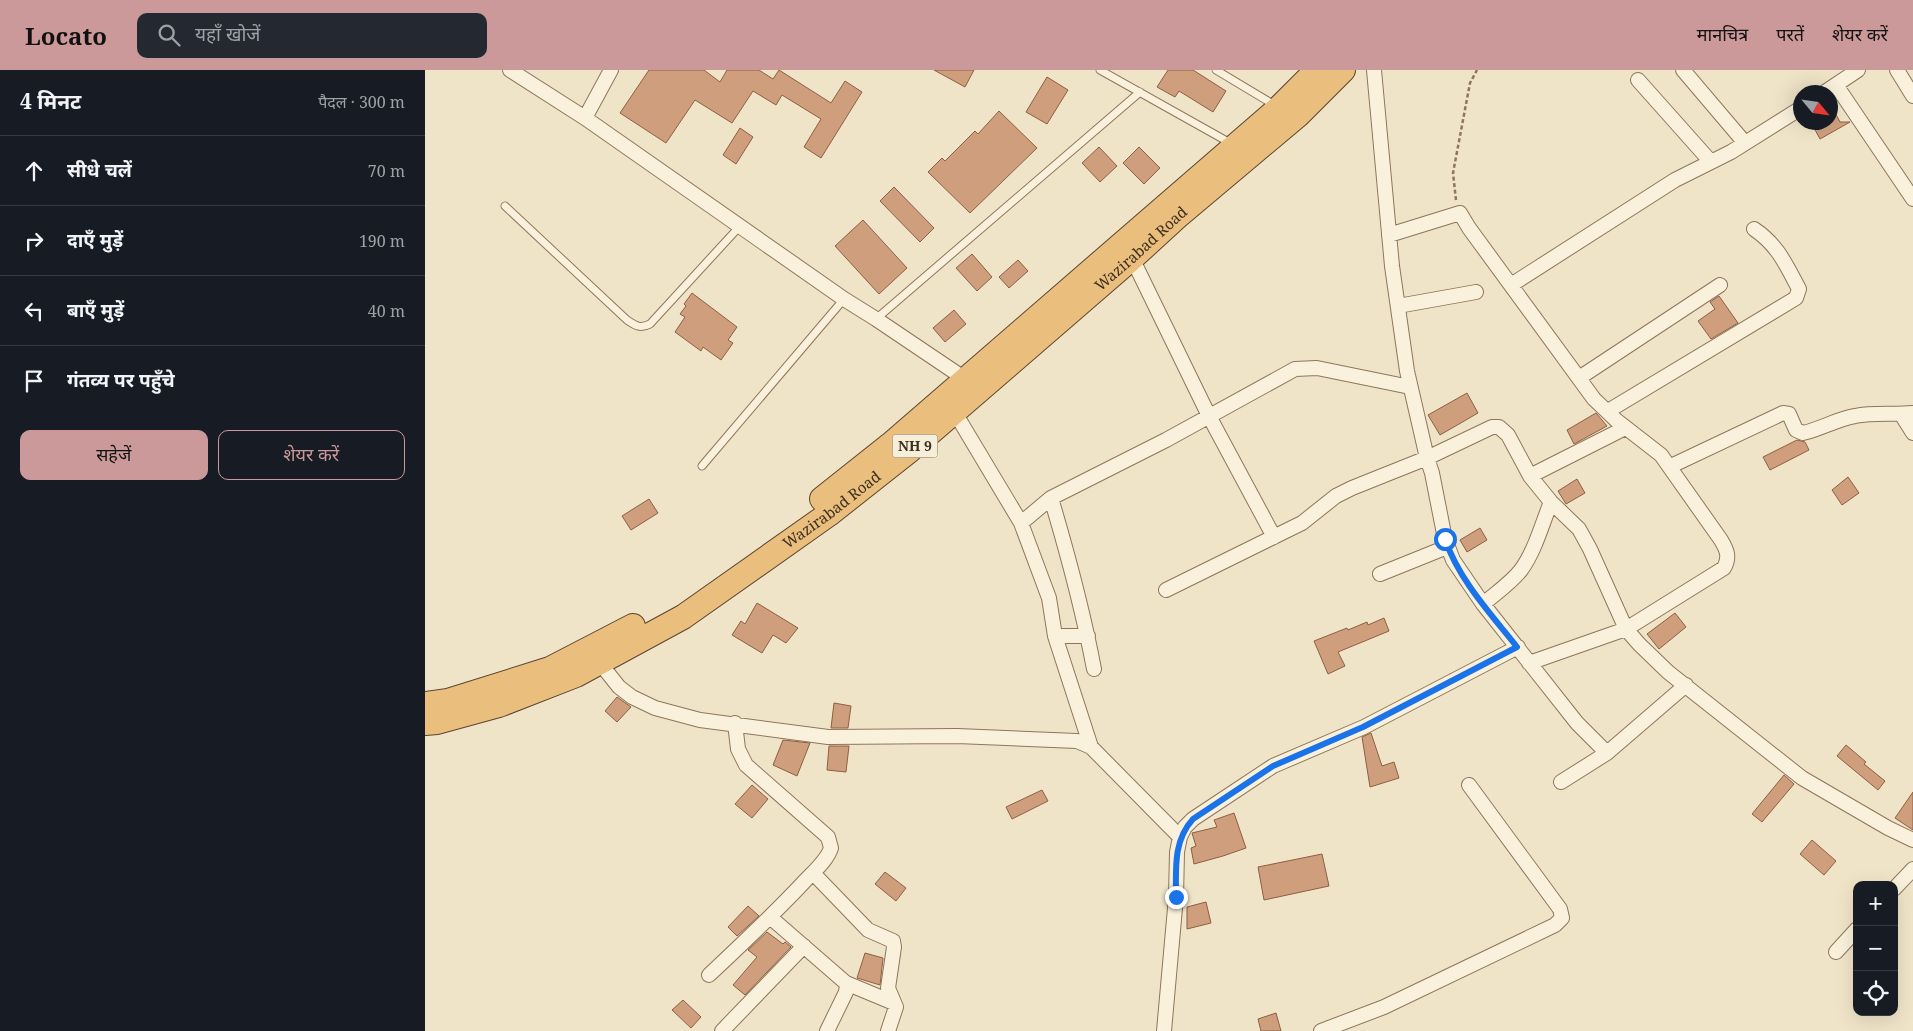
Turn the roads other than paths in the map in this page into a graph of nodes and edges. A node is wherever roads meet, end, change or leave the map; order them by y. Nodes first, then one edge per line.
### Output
1 (510, 70) edge
2 (1100, 70) edge
3 (1216, 70) edge
4 (1317, 70) edge
5 (1343, 70) edge
6 (1374, 70) edge
7 (1683, 70) edge
8 (1858, 70) edge
9 (1897, 70) edge
10 (609, 71) edge
11 (1638, 80) dead end
12 (1836, 85) edge
13 (1140, 92) junction
14 (1913, 96) edge
15 (1838, 100) edge
16 (1279, 108) junction
17 (1793, 113) edge
18 (585, 118) junction
19 (1745, 143) junction
20 (1235, 146) junction
21 (1711, 162) junction
22 (1913, 199) edge
23 (505, 206) dead end
24 (740, 226) junction
25 (1754, 229) dead end
26 (1389, 235) junction
27 (1132, 258) junction
28 (1511, 285) junction
29 (1720, 285) dead end
30 (1476, 292) dead end
31 (844, 299) junction
32 (1398, 306) junction
33 (876, 318) junction
34 (1579, 378) junction
35 (972, 384) junction
36 (1410, 387) junction
37 (950, 404) junction
38 (1607, 411) junction
39 (1907, 413) edge
40 (1209, 416) junction
41 (1625, 428) junction
42 (1913, 433) edge
43 (1427, 458) junction
44 (702, 466) dead end
45 (1671, 466) junction
46 (1530, 476) junction
47 (1051, 498) junction
48 (1551, 502) junction
49 (1021, 523) junction
50 (1274, 537) junction
51 (1447, 546) junction
52 (1380, 574) dead end
53 (1166, 590) dead end
54 (1483, 604) junction
55 (1626, 629) junction
56 (1055, 636) junction
57 (1088, 636) junction
58 (1517, 647) junction
59 (599, 662) junction
60 (1529, 663) junction
61 (1094, 669) dead end
62 (1686, 685) junction
63 (425, 704) edge
64 (425, 723) edge
65 (735, 723) junction
66 (1091, 746) junction
67 (1607, 754) junction
68 (1561, 782) dead end
69 (1469, 785) dead end
70 (1180, 837) junction
71 (1913, 840) edge
72 (1913, 870) edge
73 (813, 873) junction
74 (1898, 886) edge
75 (770, 918) junction
76 (1853, 934) edge
77 (804, 946) junction
78 (1836, 952) dead end
79 (709, 975) dead end
80 (846, 982) junction
81 (894, 1003) junction
82 (722, 1031) edge
83 (827, 1031) edge
84 (888, 1031) edge
85 (1164, 1031) edge
86 (1321, 1031) edge

1 - 18 street
2 - 13 lane
3 - 16 lane
4 - 16 highway, Wazirabad Road / NH 9
5 - 27 highway, Wazirabad Road / NH 9
6 - 26 street
7 - 19 street
8 - 12 street
9 - 14 street
10 - 18 street
11 - 21 street
13 - 20 lane
13 - 33 lane
15 - 22 street
16 - 20 highway, Wazirabad Road / NH 9
17 - 19 street
18 - 24 street
19 - 21 street
20 - 35 highway, Wazirabad Road / NH 9
21 - 28 street
23 - 24 lane
24 - 31 street
25 - 38 street
26 - 28 street
26 - 32 street
27 - 35 highway, Wazirabad Road / NH 9
27 - 40 street
28 - 34 street
29 - 34 street
30 - 32 street
31 - 33 street
31 - 44 lane
32 - 36 street
33 - 35 street
34 - 38 street
35 - 37 highway, Wazirabad Road / NH 9
36 - 40 street
36 - 43 street
37 - 49 street
37 - 59 highway, Wazirabad Road / NH 9
37 - 63 highway, Wazirabad Road / NH 9
38 - 41 street
39 - 42 street
39 - 45 street
40 - 47 street
40 - 50 street
41 - 45 street
41 - 46 street
43 - 46 street
43 - 50 street
43 - 51 street
45 - 55 street
46 - 48 street
47 - 49 street
47 - 57 street
48 - 54 street
48 - 55 street
49 - 56 street
50 - 53 street
51 - 52 street
51 - 54 street
54 - 58 street
55 - 60 street
55 - 62 street
56 - 57 street
56 - 66 street
57 - 61 street
58 - 60 street
58 - 70 street
59 - 64 highway, Wazirabad Road / NH 9
59 - 65 street
60 - 67 street
62 - 67 street
62 - 71 street
65 - 66 street
65 - 73 street
66 - 70 street
67 - 68 street
69 - 86 street
70 - 85 street
72 - 74 street
73 - 75 street
73 - 81 street
75 - 77 street
75 - 79 street
76 - 78 street
77 - 80 street
77 - 82 street
80 - 81 street
80 - 83 street
81 - 84 street

